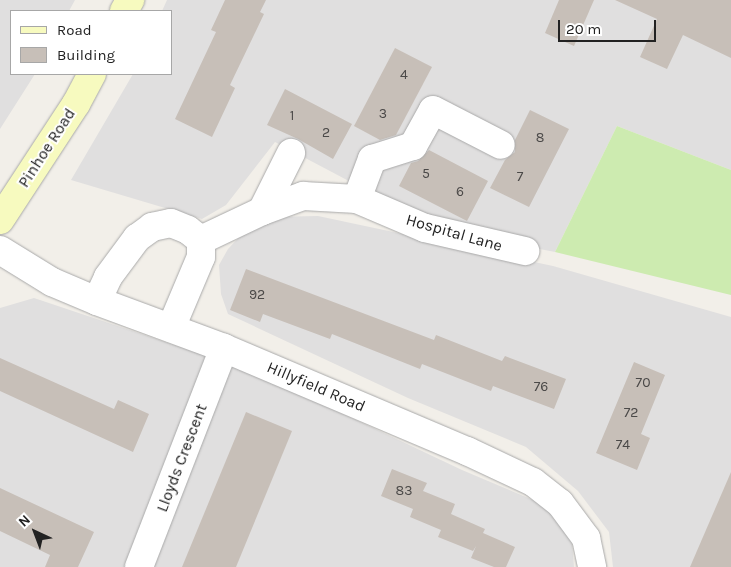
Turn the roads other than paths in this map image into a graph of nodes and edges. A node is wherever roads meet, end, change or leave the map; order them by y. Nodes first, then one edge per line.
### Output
1 (91, 75) edge
2 (502, 145) dead end
3 (291, 153) dead end
4 (357, 199) junction
5 (262, 211) junction
6 (0, 220) edge
7 (202, 240) junction
8 (0, 250) edge
9 (525, 251) dead end
10 (97, 301) junction
11 (171, 328) junction
12 (224, 348) junction
13 (139, 567) edge
14 (592, 567) edge

1 - 6 main road, Pinhoe Road
2 - 4 street
3 - 5 street
4 - 5 street, Hospital Lane
4 - 9 street, Hospital Lane
5 - 7 street, Hospital Lane
7 - 10 street
7 - 11 street
8 - 10 street, Hillyfield Road
10 - 11 street, Hillyfield Road
11 - 12 street, Hillyfield Road
12 - 13 street, Lloyds Crescent
12 - 14 street, Hillyfield Road

